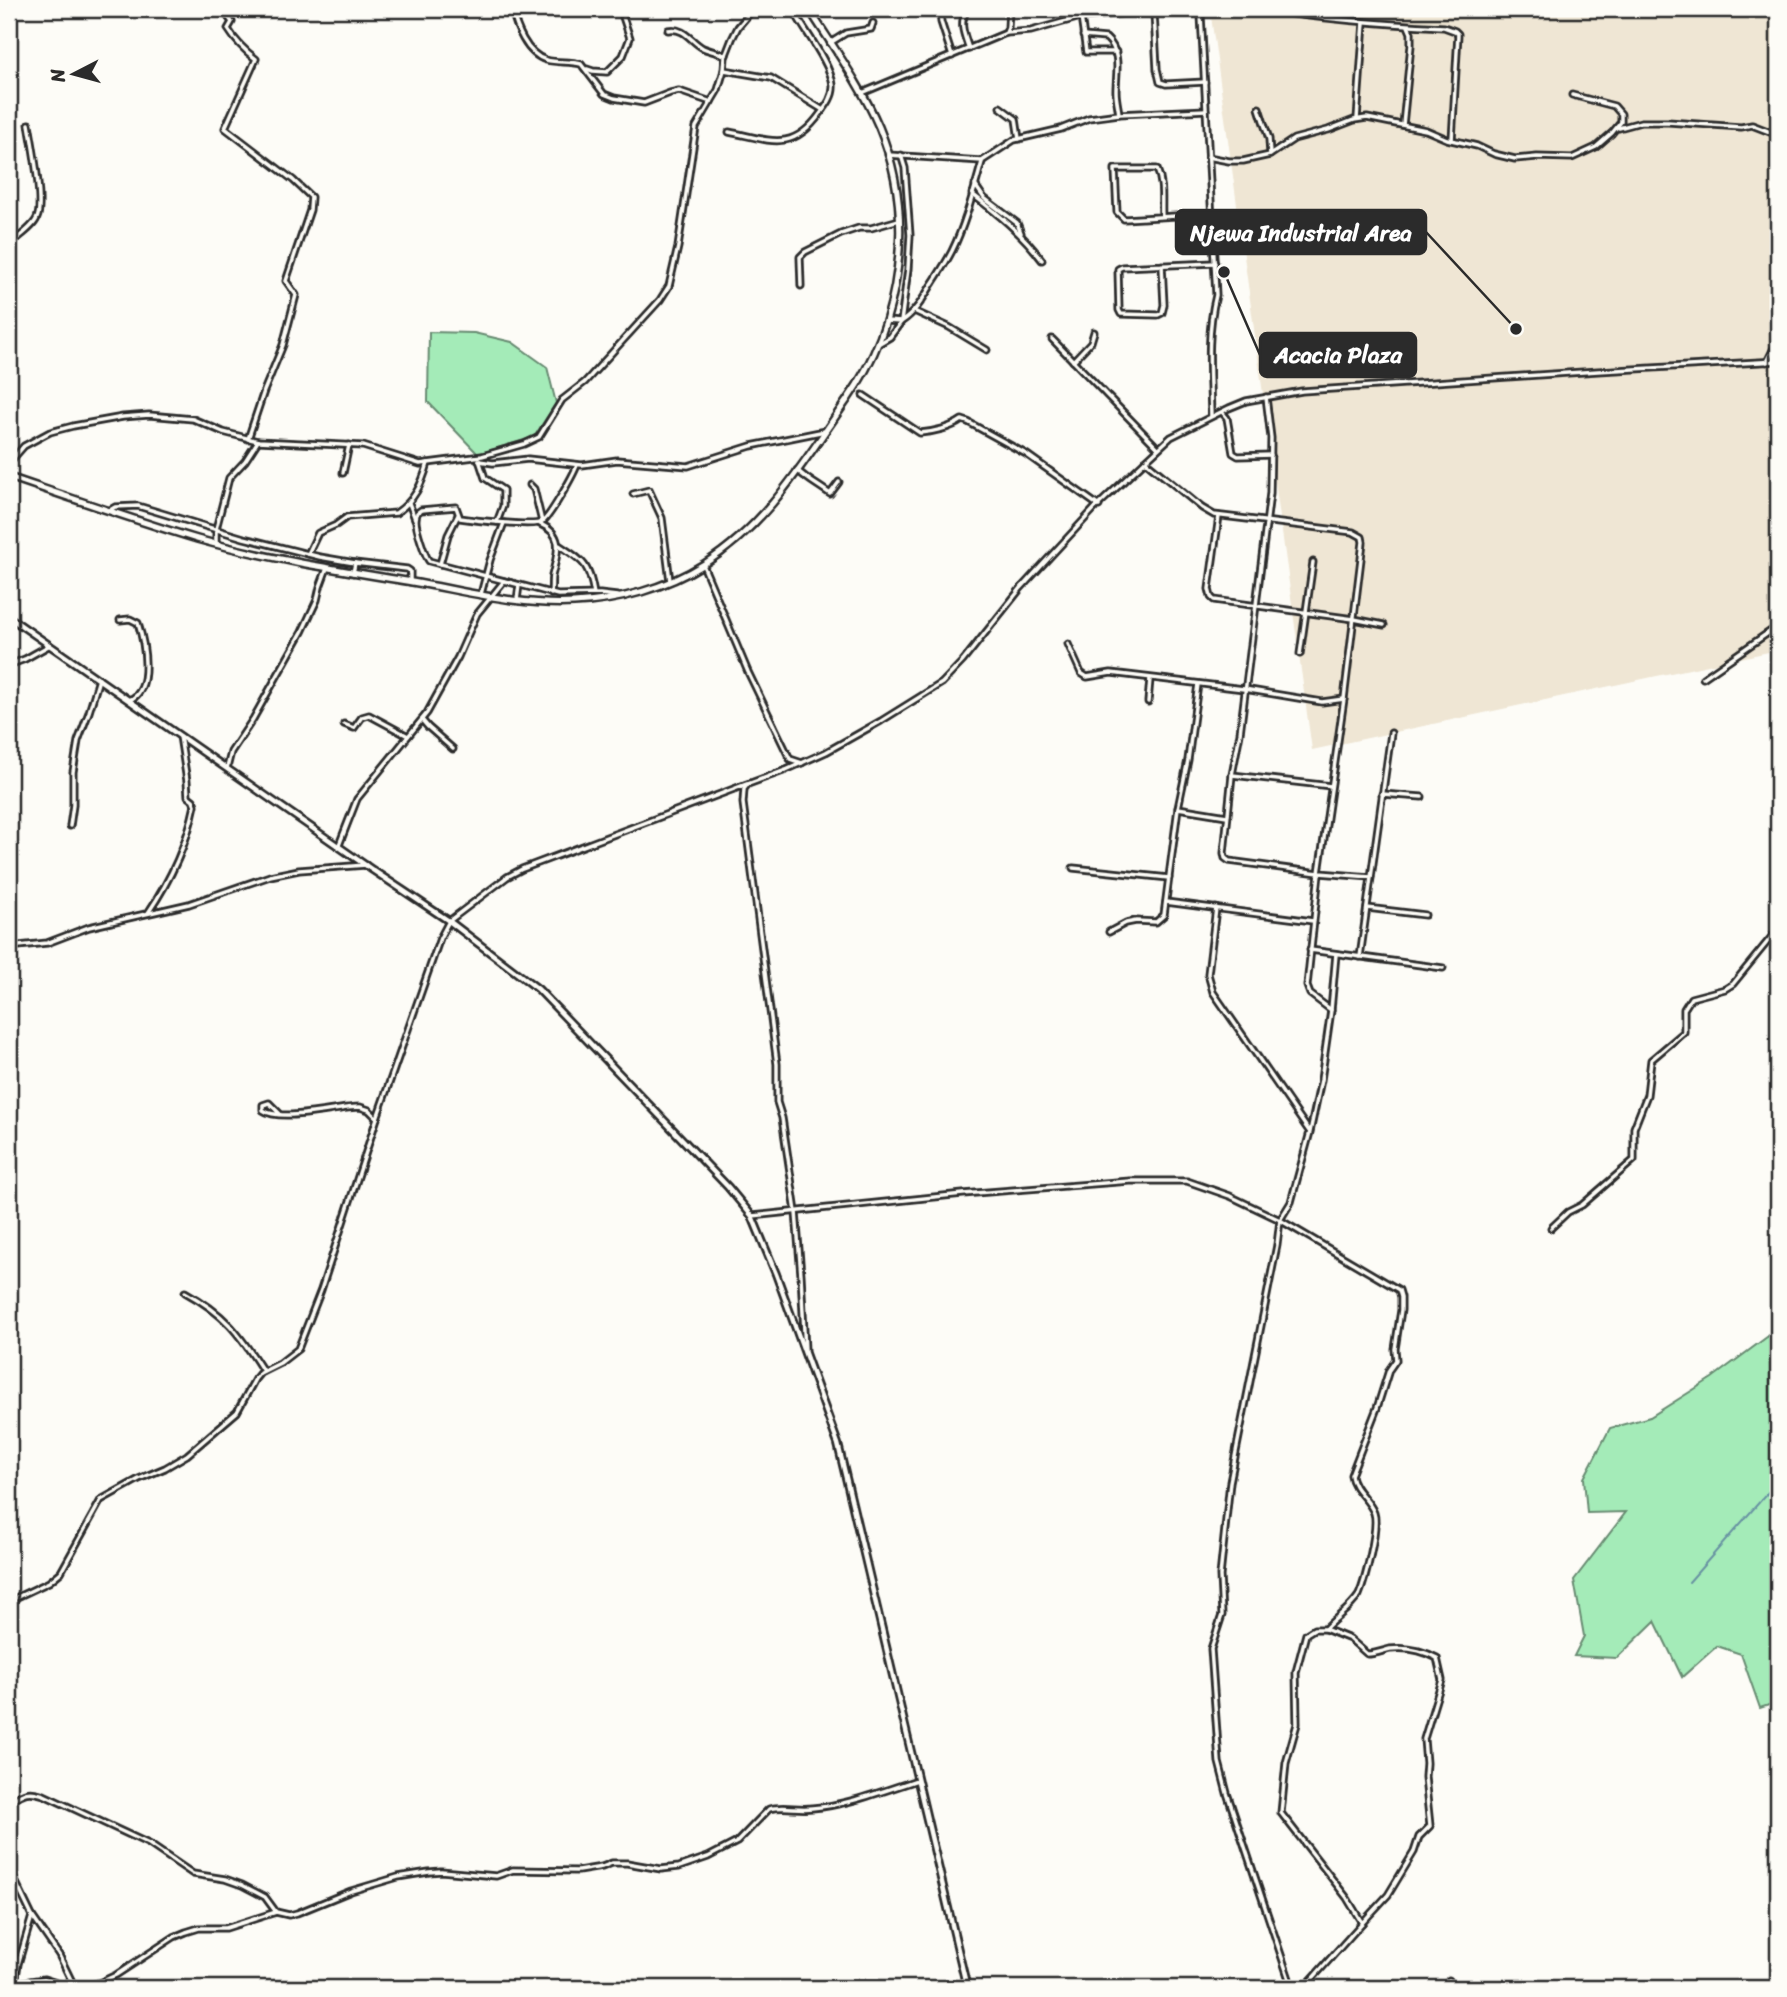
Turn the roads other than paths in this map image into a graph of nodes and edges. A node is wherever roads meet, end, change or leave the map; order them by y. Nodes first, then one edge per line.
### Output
1 (222, 9) edge
2 (512, 9) edge
3 (753, 9) edge
4 (809, 9) edge
5 (940, 9) edge
6 (968, 9) edge
7 (1009, 9) edge
8 (1203, 9) edge
9 (1259, 9) edge
10 (1128, 13) dead end
11 (1154, 13) dead end
12 (1081, 17) junction
13 (623, 18) dead end
14 (798, 18) dead end
15 (1364, 22) junction
16 (873, 23) dead end
17 (1408, 26) junction
18 (668, 30) dead end
19 (1006, 33) junction
20 (1083, 36) junction
21 (831, 43) junction
22 (969, 49) junction
23 (1116, 52) junction
24 (726, 55) junction
25 (951, 56) junction
26 (585, 68) junction
27 (724, 70) junction
28 (1205, 82) junction
29 (862, 93) junction
30 (1572, 95) dead end
31 (711, 102) junction
32 (1000, 107) dead end
33 (1259, 108) dead end
34 (823, 110) junction
35 (1206, 110) junction
36 (1119, 114) junction
37 (1357, 119) junction
38 (29, 124) dead end
39 (1404, 125) junction
40 (1617, 129) junction
41 (729, 132) dead end
42 (1778, 135) edge
43 (1019, 139) junction
44 (1452, 140) junction
45 (888, 155) junction
46 (901, 155) junction
47 (1270, 155) junction
48 (1208, 157) junction
49 (982, 162) junction
50 (975, 185) junction
51 (972, 194) junction
52 (1210, 215) junction
53 (1162, 217) junction
54 (899, 220) junction
55 (1021, 234) junction
56 (9, 244) edge
57 (1042, 260) dead end
58 (1214, 263) junction
59 (1162, 265) junction
60 (801, 286) dead end
61 (914, 311) junction
62 (887, 321) junction
63 (901, 322) junction
64 (1094, 332) dead end
65 (1052, 339) dead end
66 (878, 345) junction
67 (1778, 345) edge
68 (988, 350) dead end
69 (1073, 360) junction
70 (1778, 361) edge
71 (1767, 362) junction
72 (863, 395) dead end
73 (1266, 397) junction
74 (1222, 412) junction
75 (1212, 416) junction
76 (825, 431) junction
77 (248, 439) junction
78 (258, 441) junction
79 (349, 445) junction
80 (1158, 448) junction
81 (1271, 455) junction
82 (479, 459) junction
83 (1145, 461) junction
84 (9, 463) edge
85 (428, 463) junction
86 (577, 465) junction
87 (797, 470) junction
88 (344, 473) dead end
89 (9, 477) edge
90 (839, 482) dead end
91 (530, 485) dead end
92 (633, 494) dead end
93 (409, 503) junction
94 (1099, 506) junction
95 (110, 511) junction
96 (458, 515) junction
97 (1219, 516) junction
98 (416, 521) junction
99 (497, 522) junction
100 (504, 523) junction
101 (540, 523) junction
102 (1266, 523) junction
103 (216, 529) junction
104 (216, 543) junction
105 (557, 544) junction
106 (309, 554) junction
107 (1313, 562) dead end
108 (355, 563) junction
109 (440, 564) junction
110 (703, 565) junction
111 (327, 568) junction
112 (353, 573) junction
113 (485, 575) junction
114 (504, 581) junction
115 (670, 581) junction
116 (410, 582) junction
117 (519, 585) junction
118 (481, 594) junction
119 (551, 594) junction
120 (594, 594) junction
121 (492, 596) junction
122 (621, 597) junction
123 (517, 600) junction
124 (1255, 606) junction
125 (1306, 613) junction
126 (9, 617) edge
127 (1354, 619) junction
128 (120, 621) dead end
129 (1384, 625) dead end
130 (1778, 626) edge
131 (1068, 644) dead end
132 (50, 645) junction
133 (1300, 654) dead end
134 (9, 665) edge
135 (99, 678) junction
136 (1703, 678) dead end
137 (1150, 679) junction
138 (1198, 684) junction
139 (1244, 689) junction
140 (129, 699) junction
141 (1344, 699) junction
142 (1148, 702) dead end
143 (422, 720) junction
144 (344, 724) dead end
145 (1391, 733) dead end
146 (180, 735) junction
147 (408, 736) junction
148 (453, 749) dead end
149 (790, 759) junction
150 (802, 763) junction
151 (227, 768) junction
152 (786, 770) junction
153 (1232, 775) junction
154 (748, 784) junction
155 (1331, 786) junction
156 (1382, 794) junction
157 (1422, 797) dead end
158 (1178, 808) junction
159 (1227, 816) junction
160 (70, 826) dead end
161 (339, 845) junction
162 (366, 865) junction
163 (1073, 868) dead end
164 (1319, 873) junction
165 (1371, 877) junction
166 (1169, 878) junction
167 (1166, 902) junction
168 (1216, 908) junction
169 (1367, 908) junction
170 (147, 915) junction
171 (1425, 915) dead end
172 (449, 921) junction
173 (1314, 921) junction
174 (1778, 929) edge
175 (1109, 932) dead end
176 (9, 947) edge
177 (1310, 950) junction
178 (1336, 954) junction
179 (1360, 957) junction
180 (1443, 968) dead end
181 (1331, 1010) junction
182 (280, 1114) junction
183 (377, 1118) junction
184 (1310, 1132) junction
185 (796, 1212) junction
186 (752, 1216) junction
187 (1280, 1220) junction
188 (1551, 1228) dead end
189 (185, 1292) dead end
190 (805, 1356) junction
191 (262, 1371) junction
192 (9, 1601) edge
193 (1325, 1629) junction
194 (917, 1780) junction
195 (9, 1802) edge
196 (9, 1868) edge
197 (276, 1912) junction
198 (33, 1916) junction
199 (1362, 1923) junction
200 (1449, 1980) dead end
201 (33, 1981) junction
202 (15, 1983) junction
203 (9, 1984) edge
204 (25, 1988) edge
205 (74, 1988) edge
206 (81, 1988) edge
207 (967, 1988) edge
208 (1292, 1988) edge
209 (1304, 1988) edge
210 (1447, 1988) edge

1 - 77 street
2 - 26 street
3 - 24 street
4 - 21 main road
5 - 25 street
6 - 22 street
7 - 19 street
8 - 28 street
9 - 15 street
10 - 12 street
11 - 28 street
12 - 19 street
12 - 20 street
13 - 26 street
14 - 34 street
15 - 17 street
15 - 37 street
16 - 21 street
17 - 39 street
17 - 44 street
18 - 24 street
19 - 22 street
20 - 23 street
20 - 23 street
21 - 29 main road
22 - 25 street
23 - 36 street
24 - 27 street
25 - 29 street
26 - 31 street
27 - 31 street
27 - 34 street
28 - 35 street
29 - 45 main road
30 - 40 street
31 - 82 street
32 - 43 street
33 - 47 street
34 - 41 street
35 - 36 street
35 - 48 street
36 - 43 street
37 - 39 street
37 - 47 street
38 - 56 street
39 - 44 street
40 - 42 street
40 - 44 street
43 - 49 street
45 - 46 street
45 - 54 main road
46 - 49 street
46 - 63 street
47 - 48 street
48 - 52 street
49 - 50 street
50 - 51 street
50 - 55 street
51 - 55 street
51 - 61 street
52 - 53 street
52 - 58 street
53 - 53 street
54 - 60 street
54 - 62 main road
55 - 57 street
58 - 59 street
58 - 75 street
59 - 59 street
61 - 63 street
61 - 68 street
62 - 63 street
62 - 66 main road
63 - 66 street
64 - 69 street
65 - 69 street
66 - 76 main road
67 - 71 street
69 - 80 street
70 - 71 street
71 - 73 street
72 - 94 street
73 - 74 street
73 - 81 street
74 - 75 street
74 - 81 street
75 - 80 street
76 - 86 street
76 - 87 main road
77 - 78 street
77 - 84 street
78 - 79 street
78 - 103 street
79 - 85 street
79 - 88 street
80 - 83 street
81 - 102 street
82 - 85 street
82 - 86 street
82 - 99 street
83 - 94 street
83 - 97 street
85 - 93 street
86 - 101 street
87 - 90 street
87 - 110 main road
89 - 95 main road
91 - 101 street
92 - 115 street
93 - 98 street
93 - 106 street
94 - 150 street
95 - 103 street
95 - 104 main road
96 - 98 street
96 - 99 street
96 - 109 street
97 - 102 street
97 - 124 street
98 - 109 street
99 - 100 street
100 - 101 street
100 - 113 street
101 - 105 street
102 - 124 street
102 - 127 street
103 - 104 street
103 - 106 street
104 - 111 main road
105 - 119 street
105 - 120 street
106 - 108 street
107 - 125 street
108 - 112 street
108 - 116 street
109 - 113 street
110 - 115 main road
110 - 149 street
111 - 112 main road
111 - 151 street
112 - 116 main road
113 - 114 street
113 - 118 street
114 - 117 street
114 - 121 street
115 - 122 main road
116 - 118 main road
117 - 119 street
117 - 123 street
118 - 121 main road
119 - 120 street
120 - 122 street
121 - 123 main road
121 - 143 street
122 - 123 main road
124 - 125 street
124 - 139 street
125 - 127 street
125 - 133 street
126 - 132 street
127 - 129 street
127 - 141 street
128 - 140 street
130 - 136 street
131 - 137 street
132 - 134 street
132 - 135 street
135 - 140 street
135 - 160 street
137 - 138 street
137 - 142 street
138 - 139 street
138 - 158 street
139 - 141 street
139 - 153 street
140 - 146 street
141 - 155 street
143 - 147 street
143 - 148 street
144 - 147 street
145 - 156 street
146 - 151 street
146 - 170 street
147 - 161 street
149 - 150 street
149 - 152 street
150 - 152 street
151 - 161 street
152 - 154 street
153 - 155 street
153 - 159 street
154 - 172 street
154 - 185 street
155 - 164 street
156 - 157 street
156 - 165 street
158 - 159 street
158 - 166 street
159 - 164 street
161 - 162 street
162 - 170 street
162 - 172 street
163 - 166 street
164 - 165 street
164 - 173 street
165 - 169 street
166 - 167 street
167 - 168 street
167 - 175 street
168 - 173 street
168 - 184 street
169 - 171 street
169 - 179 street
170 - 176 street
172 - 183 street
172 - 186 street
173 - 177 street
174 - 188 street
177 - 178 street
177 - 181 street
178 - 179 street
178 - 181 street
179 - 180 street
181 - 184 street
182 - 182 street
182 - 183 street
183 - 191 street
184 - 187 street
185 - 186 street
185 - 187 street
185 - 190 street
186 - 190 street
187 - 193 street
187 - 208 street
189 - 191 street
190 - 194 street
191 - 192 street
193 - 199 street
193 - 199 street
194 - 197 street
194 - 207 street
195 - 197 street
196 - 198 street
197 - 206 street
198 - 202 street
198 - 205 street
199 - 209 street
200 - 210 street
201 - 202 street
201 - 204 street
201 - 205 street
202 - 203 street

